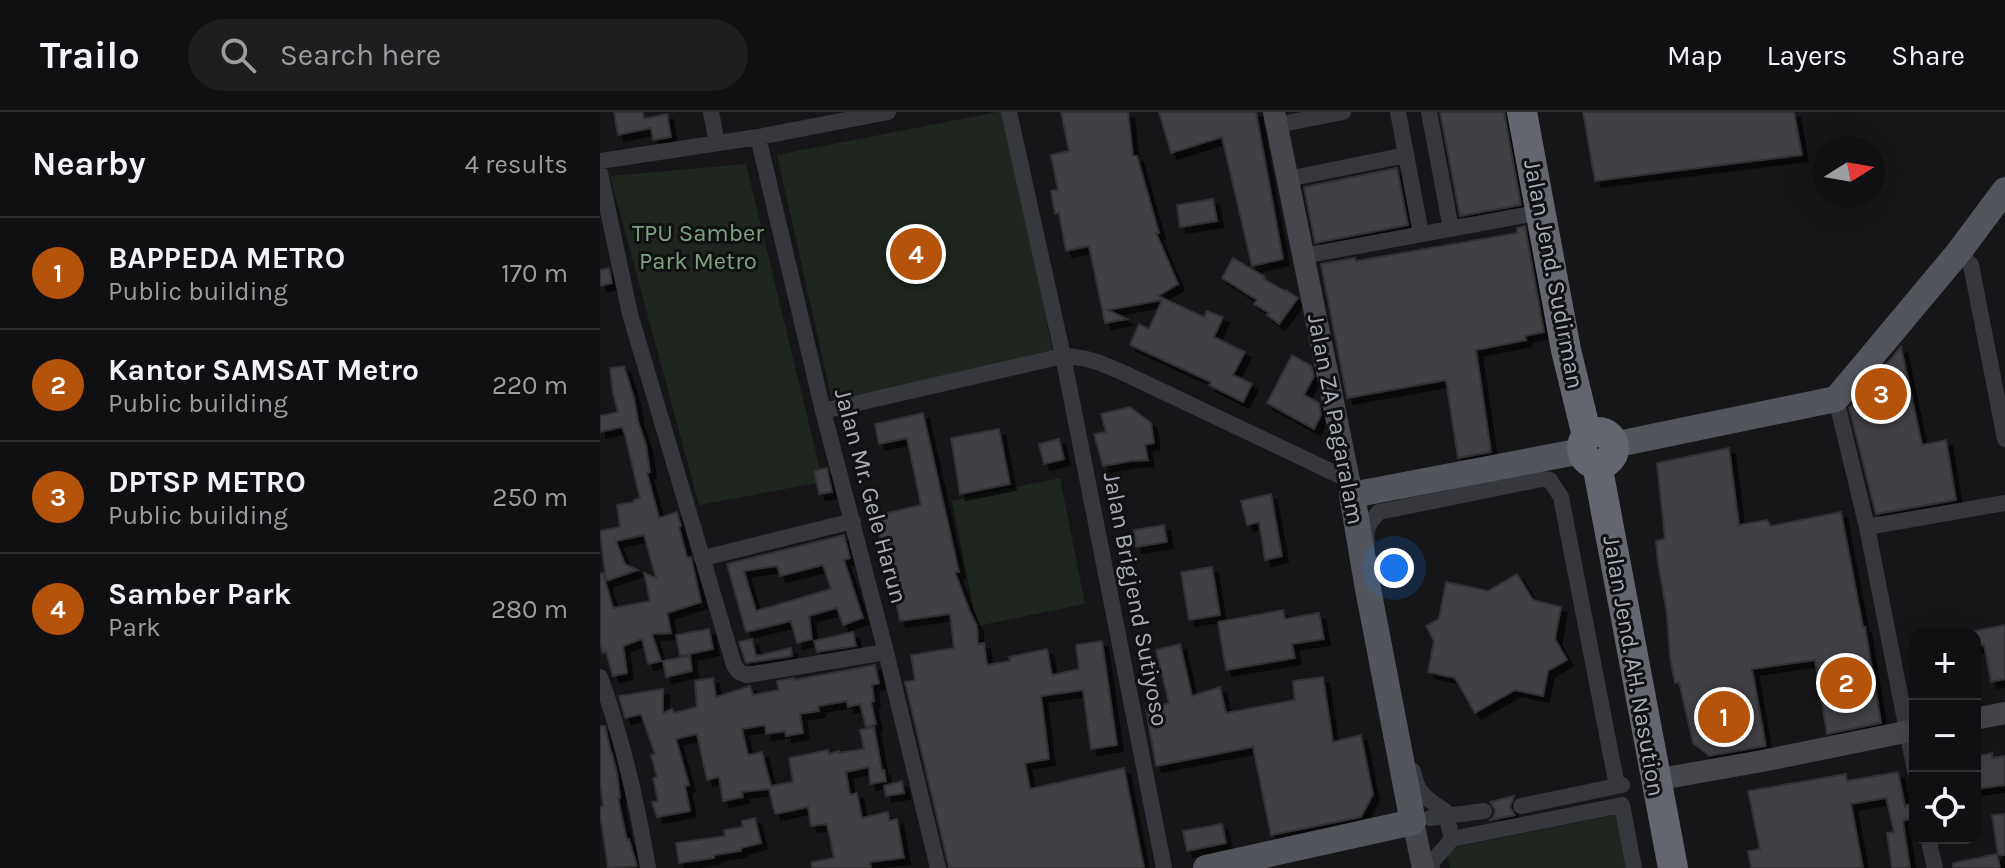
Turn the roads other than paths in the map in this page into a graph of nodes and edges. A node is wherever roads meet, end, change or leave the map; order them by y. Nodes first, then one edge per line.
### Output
1 (711, 112) edge
2 (888, 112) edge
3 (1009, 112) edge
4 (1343, 112) edge
5 (1398, 112) edge
6 (1429, 112) edge
7 (1522, 112) edge
8 (1539, 112) edge
9 (1275, 119) edge
10 (758, 137) junction
11 (717, 143) junction
12 (1406, 155) junction
13 (600, 161) edge
14 (600, 173) edge
15 (1288, 179) junction
16 (2005, 190) edge
17 (1542, 212) junction
18 (1451, 229) junction
19 (1421, 234) junction
20 (1958, 253) junction
21 (1303, 256) junction
22 (1061, 347) junction
23 (1836, 399) junction
24 (823, 411) junction
25 (2005, 439) edge
26 (1596, 446) junction
27 (1350, 487) junction
28 (2005, 503) edge
29 (853, 521) junction
30 (1867, 527) junction
31 (704, 558) junction
32 (886, 652) junction
33 (600, 677) edge
34 (2005, 713) edge
35 (607, 716) edge
36 (1981, 718) edge
37 (1909, 722) edge
38 (1909, 731) edge
39 (1655, 780) junction
40 (1521, 806) dead end
41 (1484, 811) dead end
42 (1430, 819) junction
43 (1452, 839) junction
44 (1929, 844) edge
45 (648, 868) edge
46 (938, 868) edge
47 (1164, 868) edge
48 (1206, 868) edge
49 (1423, 868) edge
50 (1432, 868) edge
51 (1634, 868) edge
52 (1673, 868) edge
53 (1935, 868) edge

1 - 11 street
2 - 10 street
3 - 22 street, Jalan Brigjend Sutiyoso
4 - 9 street
5 - 12 street
6 - 18 street
7 - 17 highway, Jalan Jend. Sudirman
8 - 26 highway, Jalan Jend. Sudirman
9 - 15 street, Jalan ZA Pagaralam
10 - 11 street
10 - 24 street, Jalan Mr. Gele Harun
11 - 13 street
12 - 15 street
12 - 19 street
14 - 31 street
15 - 21 street, Jalan ZA Pagaralam
16 - 20 main road
17 - 18 street
17 - 26 highway, Jalan Jend. Sudirman
18 - 19 street
19 - 21 street
20 - 23 main road
20 - 25 street
21 - 27 street, Jalan ZA Pagaralam
22 - 24 street
22 - 27 street
22 - 47 street, Jalan Brigjend Sutiyoso
23 - 26 main road
23 - 30 street
24 - 29 street, Jalan Mr. Gele Harun
26 - 27 main road
26 - 39 highway, Jalan Jend. AH. Nasution
27 - 42 main road, Jalan ZA Pagaralam
28 - 30 street
29 - 31 street
29 - 32 street, Jalan Mr. Gele Harun
30 - 37 street
31 - 32 street
32 - 46 street, Jalan Mr. Gele Harun
33 - 35 street
34 - 36 street
35 - 45 street
38 - 39 street
39 - 52 highway, Jalan Jend. AH. Nasution
40 - 42 street
41 - 42 street
42 - 43 street
42 - 48 main road
42 - 49 street, Jalan ZA Pagaralam
43 - 50 street
43 - 51 street
44 - 53 street

